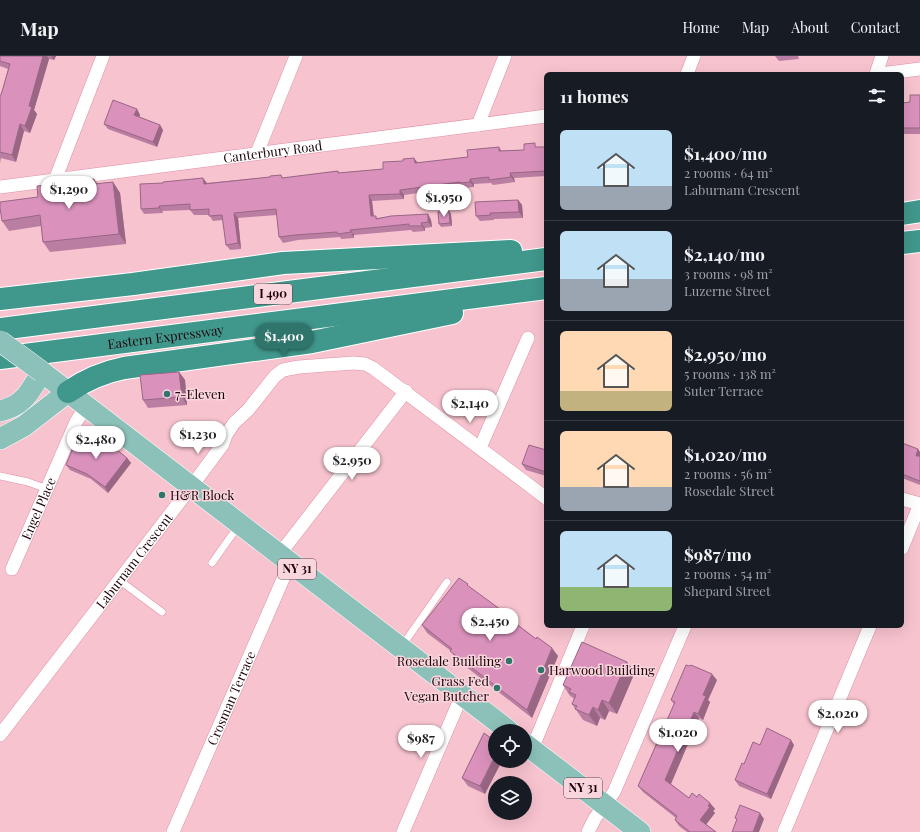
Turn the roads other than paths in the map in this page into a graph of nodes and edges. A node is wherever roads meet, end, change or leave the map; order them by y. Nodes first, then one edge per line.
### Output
1 (103, 56) edge
2 (296, 56) edge
3 (505, 56) edge
4 (694, 56) edge
5 (882, 56) edge
6 (920, 69) edge
7 (688, 72) edge
8 (877, 72) edge
9 (896, 72) edge
10 (544, 116) edge
11 (478, 125) junction
12 (257, 153) junction
13 (55, 180) junction
14 (0, 187) edge
15 (920, 212) edge
16 (904, 214) edge
17 (920, 241) edge
18 (904, 244) edge
19 (904, 244) edge
20 (920, 245) edge
21 (544, 249) edge
22 (544, 259) edge
23 (544, 288) edge
24 (544, 293) edge
25 (0, 299) edge
26 (0, 328) edge
27 (528, 338) dead end
28 (0, 340) edge
29 (0, 358) edge
30 (42, 372) junction
31 (68, 392) junction
32 (406, 392) junction
33 (86, 406) junction
34 (0, 411) edge
35 (0, 439) edge
36 (480, 448) junction
37 (0, 476) edge
38 (190, 487) junction
39 (46, 490) junction
40 (544, 496) edge
41 (904, 500) edge
42 (920, 504) edge
43 (239, 525) junction
44 (904, 543) edge
45 (284, 559) junction
46 (212, 563) dead end
47 (12, 569) dead end
48 (119, 580) junction
49 (447, 582) dead end
50 (162, 612) dead end
51 (582, 628) edge
52 (684, 628) edge
53 (869, 628) edge
54 (400, 648) junction
55 (462, 695) junction
56 (500, 724) edge
57 (0, 735) edge
58 (532, 740) edge
59 (532, 749) edge
60 (604, 805) junction
61 (173, 832) edge
62 (403, 832) edge
63 (588, 832) edge
64 (640, 832) edge
65 (784, 832) edge

1 - 13 street
2 - 12 street
3 - 11 street
4 - 7 street
5 - 8 street
6 - 9 street
10 - 11 street, Canterbury Road
11 - 12 street, Canterbury Road
12 - 13 street, Canterbury Road
13 - 14 street, Canterbury Road
15 - 16 highway
17 - 18 highway
19 - 20 highway
21 - 25 highway
22 - 26 highway, I 490
23 - 29 highway, Eastern Expressway / I 490
24 - 31 highway
27 - 36 street
28 - 30 main road, NY 31, bridge
30 - 31 main road, NY 31
30 - 34 main road
31 - 33 main road, NY 31
31 - 35 main road
32 - 36 street, Laburnam Crescent
32 - 38 street, Laburnam Crescent
32 - 45 street, Crosman Terrace
33 - 38 main road, NY 31
33 - 39 street, Engel Place
36 - 40 street, Laburnam Crescent
37 - 39 lane
38 - 43 main road, NY 31
38 - 48 street, Laburnam Crescent
39 - 47 street, Engel Place
41 - 42 street
42 - 44 street
43 - 45 main road, NY 31
43 - 46 lane
45 - 54 main road, NY 31
45 - 61 street, Crosman Terrace
48 - 50 lane
48 - 57 street, Laburnam Crescent
49 - 54 lane
51 - 58 street
52 - 60 street
53 - 65 street
54 - 55 main road, NY 31
55 - 56 main road, NY 31
55 - 62 street
59 - 60 main road, NY 31
60 - 63 street
60 - 64 main road, NY 31

